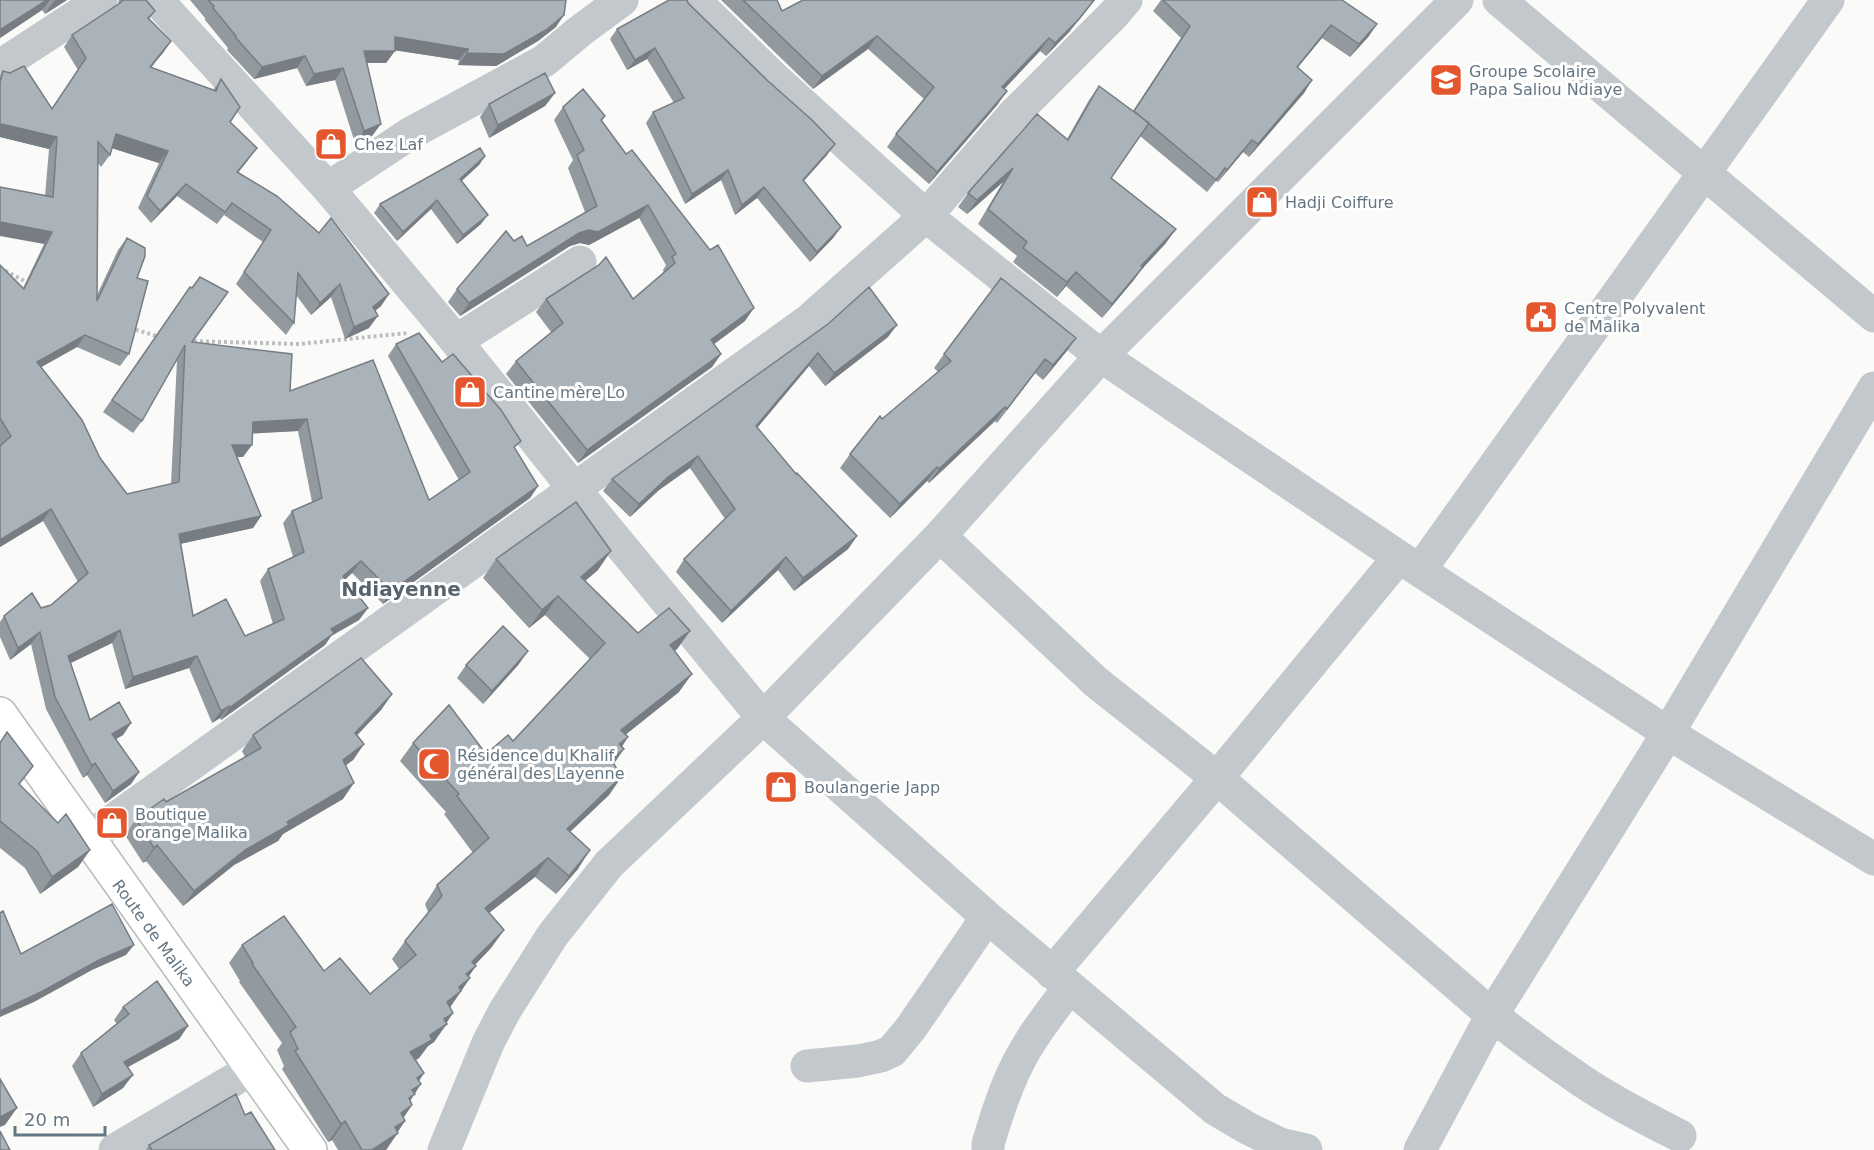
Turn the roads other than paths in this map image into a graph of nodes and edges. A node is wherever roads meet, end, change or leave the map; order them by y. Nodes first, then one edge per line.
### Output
1 (101, 0) edge
2 (158, 0) edge
3 (622, 0) edge
4 (694, 0) edge
5 (1126, 0) edge
6 (1457, 0) edge
7 (1499, 0) edge
8 (1828, 0) edge
9 (0, 66) edge
10 (1704, 173) junction
11 (328, 188) junction
12 (926, 216) junction
13 (580, 262) dead end
14 (1874, 316) edge
15 (452, 336) junction
16 (1101, 356) junction
17 (1874, 388) edge
18 (575, 490) junction
19 (940, 536) junction
20 (1410, 563) junction
21 (0, 714) edge
22 (763, 718) junction
23 (1668, 733) junction
24 (1216, 778) junction
25 (87, 839) junction
26 (1874, 859) edge
27 (987, 917) junction
28 (1061, 981) junction
29 (1492, 1015) junction
30 (807, 1066) dead end
31 (252, 1069) junction
32 (1680, 1136) dead end
33 (984, 1148) edge
34 (115, 1150) edge
35 (310, 1150) edge
36 (444, 1150) edge
37 (1306, 1150) edge
38 (1420, 1150) edge

1 - 9 street
2 - 11 street
3 - 11 street
4 - 12 street
5 - 12 street
6 - 16 street
7 - 10 street
8 - 10 street
10 - 14 street
10 - 20 street
11 - 15 street
12 - 16 street
12 - 18 street
13 - 15 street
15 - 18 street
16 - 19 street
16 - 20 street
17 - 23 street
18 - 22 street
18 - 25 street
19 - 22 street
19 - 24 street
20 - 23 street
20 - 24 street
21 - 25 main road, Route de Malika
22 - 27 street
22 - 36 street
23 - 26 street
23 - 29 street
24 - 28 street
24 - 29 street
25 - 31 main road, Route de Malika
27 - 28 street
27 - 30 street
28 - 33 street
28 - 37 street
29 - 32 street
29 - 38 street
31 - 34 street
31 - 35 main road, Route de Malika

